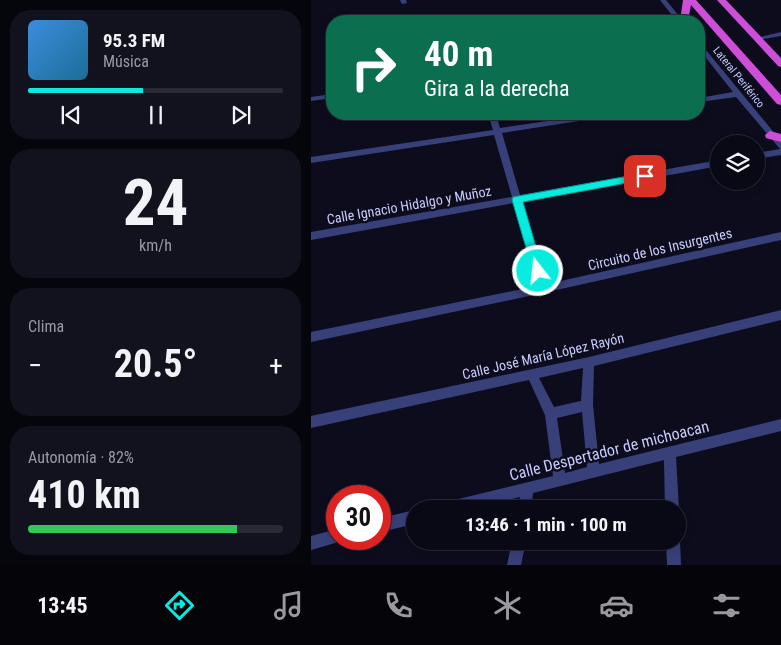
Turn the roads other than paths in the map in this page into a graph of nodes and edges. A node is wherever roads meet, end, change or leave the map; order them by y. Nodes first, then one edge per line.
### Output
1 (663, 0) edge
2 (687, 0) edge
3 (691, 0) edge
4 (721, 0) edge
5 (675, 15) edge
6 (685, 15) edge
7 (704, 15) edge
8 (705, 16) edge
9 (781, 34) edge
10 (758, 38) junction
11 (705, 53) edge
12 (781, 64) edge
13 (738, 94) junction
14 (326, 97) edge
15 (311, 99) edge
16 (705, 99) edge
17 (781, 102) edge
18 (494, 120) edge
19 (573, 120) edge
20 (497, 132) junction
21 (776, 136) edge
22 (781, 147) edge
23 (781, 152) edge
24 (765, 155) edge
25 (311, 160) edge
26 (710, 165) edge
27 (517, 200) junction
28 (311, 236) edge
29 (781, 236) edge
30 (543, 289) junction
31 (781, 316) edge
32 (311, 337) edge
33 (589, 362) junction
34 (532, 375) junction
35 (587, 405) junction
36 (551, 414) junction
37 (311, 422) edge
38 (781, 425) edge
39 (670, 454) junction
40 (594, 473) junction
41 (560, 481) junction
42 (528, 488) junction
43 (481, 500) edge
44 (526, 500) edge
45 (672, 500) edge
46 (406, 519) edge
47 (391, 523) edge
48 (326, 539) edge
49 (311, 543) edge
50 (517, 550) edge
51 (674, 550) edge
52 (514, 565) edge
53 (675, 565) edge

1 - 5 street
2 - 6 highway
3 - 7 highway
4 - 10 highway
8 - 17 highway
9 - 10 street
10 - 12 highway
11 - 13 street, Lateral Periférico
13 - 16 street
13 - 21 street, Lateral Periférico
14 - 15 street
18 - 20 street
19 - 20 street
20 - 25 street
20 - 27 street
21 - 22 street, Lateral Periférico
23 - 24 street
26 - 27 street, Calle Ignacio Hidalgo y Muñoz
27 - 28 street, Calle Ignacio Hidalgo y Muñoz
27 - 30 street
29 - 30 street, Circuito de los Insurgentes
30 - 32 street, Circuito de los Insurgentes
31 - 33 street, Calle José María López Rayón
33 - 34 street, Calle José María López Rayón
33 - 35 street
34 - 36 street
34 - 37 street, Calle José María López Rayón
35 - 36 street
35 - 40 street
36 - 41 street
38 - 39 street, Calle Despertador de michoacan
39 - 40 street, Calle Despertador de michoacan
39 - 45 street
40 - 41 street, Calle Despertador de michoacan
41 - 42 street, Calle Despertador de michoacan
42 - 43 street, Calle Despertador de michoacan
42 - 44 street
46 - 47 street
48 - 49 street
50 - 52 street
51 - 53 street

